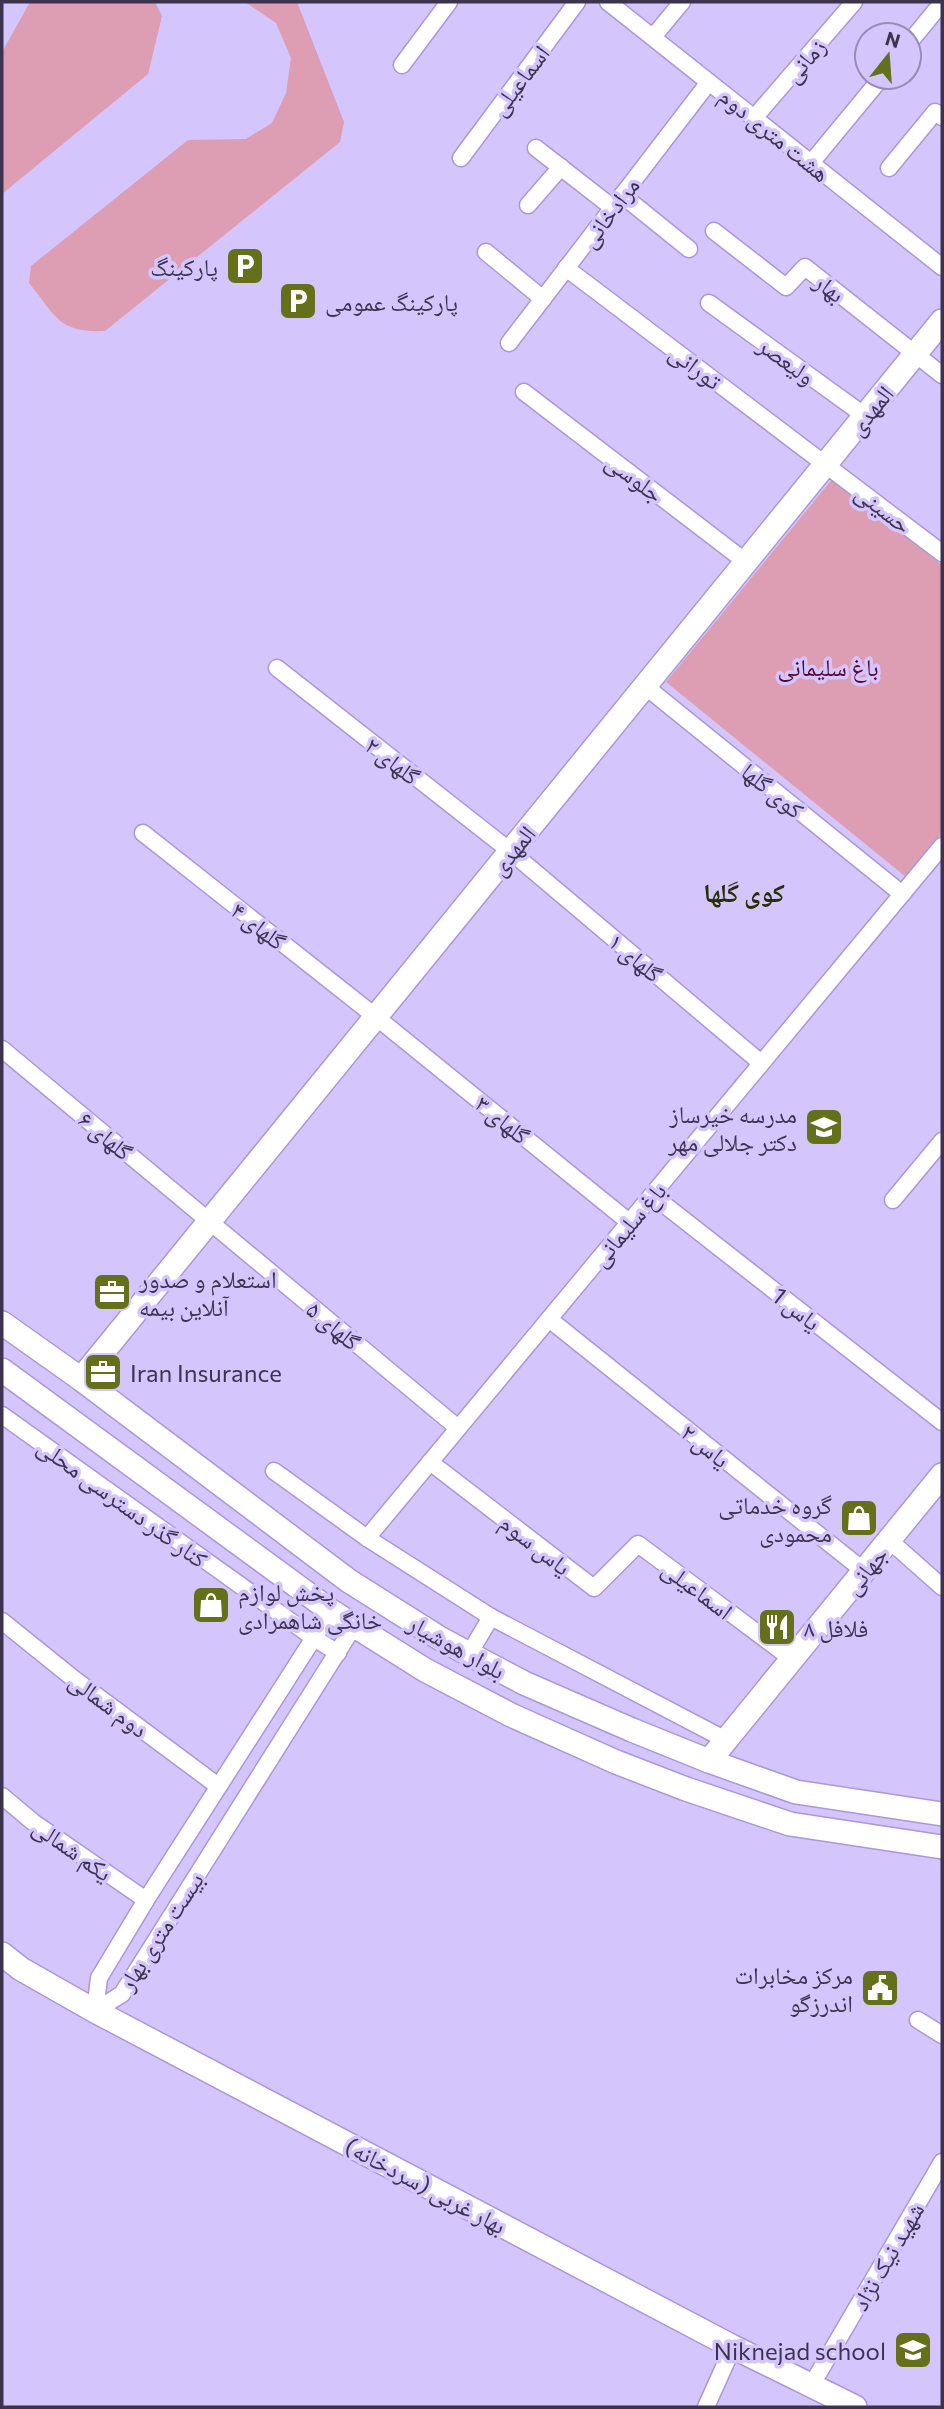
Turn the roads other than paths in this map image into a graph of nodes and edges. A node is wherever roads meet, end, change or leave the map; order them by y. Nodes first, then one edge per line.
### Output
1 (449, 2) edge
2 (577, 2) edge
3 (608, 2) edge
4 (682, 2) edge
5 (854, 2) edge
6 (936, 10) dead end
7 (923, 26) edge
8 (653, 37) junction
9 (402, 65) dead end
10 (709, 82) junction
11 (870, 91) edge
12 (942, 117) edge
13 (754, 118) junction
14 (536, 148) dead end
15 (461, 158) dead end
16 (811, 163) junction
17 (561, 167) junction
18 (889, 168) dead end
19 (617, 202) junction
20 (528, 205) dead end
21 (714, 231) dead end
22 (689, 249) dead end
23 (486, 252) dead end
24 (942, 267) edge
25 (566, 268) junction
26 (543, 299) junction
27 (709, 303) dead end
28 (942, 321) edge
29 (509, 343) dead end
30 (915, 354) junction
31 (942, 375) edge
32 (524, 392) dead end
33 (865, 416) junction
34 (827, 463) junction
35 (942, 553) edge
36 (746, 562) junction
37 (276, 668) dead end
38 (645, 686) junction
39 (143, 833) dead end
40 (942, 846) edge
41 (510, 852) junction
42 (902, 894) junction
43 (376, 1017) junction
44 (2, 1049) edge
45 (761, 1063) junction
46 (942, 1141) edge
47 (652, 1195) junction
48 (893, 1200) dead end
49 (209, 1221) junction
50 (629, 1222) junction
51 (548, 1319) junction
52 (2, 1323) edge
53 (2, 1370) edge
54 (81, 1379) junction
55 (2, 1415) edge
56 (942, 1422) edge
57 (458, 1428) junction
58 (430, 1462) junction
59 (274, 1471) dead end
60 (942, 1475) edge
61 (367, 1538) junction
62 (889, 1540) junction
63 (638, 1544) joint
64 (864, 1571) junction
65 (942, 1587) edge
66 (331, 1611) junction
67 (491, 1617) junction
68 (2, 1620) edge
69 (354, 1626) junction
70 (313, 1638) junction
71 (338, 1653) junction
72 (469, 1654) junction
73 (792, 1659) junction
74 (726, 1740) junction
75 (709, 1761) junction
76 (218, 1786) junction
77 (2, 1796) edge
78 (942, 1814) edge
79 (942, 1847) edge
80 (146, 1900) junction
81 (2, 1954) edge
82 (95, 2011) junction
83 (918, 2020) dead end
84 (942, 2035) edge
85 (942, 2162) edge
86 (733, 2347) junction
87 (819, 2396) edge
88 (706, 2407) edge
89 (855, 2407) edge

1 - 9 street
2 - 15 street, اسماعیلی
3 - 8 street, هشت متری دوم
4 - 8 street
5 - 13 street, زمانی
6 - 7 street
8 - 10 street, هشت متری دوم
10 - 13 street, هشت متری دوم
10 - 19 street, مرادخانی
11 - 16 street
12 - 18 street
13 - 16 street, هشت متری دوم
14 - 17 street
16 - 24 street, هشت متری دوم
17 - 19 street
17 - 20 street
19 - 22 street
19 - 25 street, مرادخانی
21 - 30 street, بهار
23 - 26 street
25 - 26 street, مرادخانی
25 - 34 street, تورانی
26 - 29 street, مرادخانی
27 - 33 street, ولیعصر
28 - 30 street, المهدی
30 - 31 street
30 - 33 street, المهدی
32 - 36 street, جلوسی
33 - 34 street, المهدی
34 - 35 street, حسینی
34 - 36 street, المهدی
36 - 38 street, المهدی
37 - 41 street, گلهای ۲
38 - 41 street, المهدی
38 - 42 street, کوی گلها
39 - 43 street, گلهای ۴
40 - 42 street, باغ سلیمانی
41 - 43 street, المهدی
41 - 45 street, گلهای ۱
42 - 45 street, باغ سلیمانی
43 - 49 street, المهدی
43 - 50 street, گلهای ۳
44 - 49 street, گلهای ۶
45 - 47 street, باغ سلیمانی
46 - 48 street
47 - 50 street, باغ سلیمانی
47 - 56 street, یاس 1
49 - 54 street, المهدی
49 - 57 street, گلهای ۵
50 - 51 street, باغ سلیمانی
51 - 57 street, باغ سلیمانی
51 - 64 street, یاس ۲
52 - 54 street, بلوار هوشیار
53 - 66 street, بلوار هوشیار
54 - 72 street, بلوار هوشیار
55 - 70 street, کنار گذر دسترسی محلی
57 - 58 street, باغ سلیمانی
58 - 61 street, باغ سلیمانی
58 - 63 street, یاس سوم
59 - 61 street
60 - 62 street, جهانی
61 - 67 street
62 - 64 street, جهانی
62 - 65 street
63 - 73 street, اسماعیلی
64 - 73 street, جهانی
66 - 69 street, بلوار هوشیار
66 - 70 street, بیست متری بهار
67 - 72 street
67 - 74 street
68 - 76 street, دوم شمالی
69 - 71 street, بیست متری بهار
69 - 79 street, بلوار هوشیار
70 - 71 street, کنار گذر دسترسی محلی
70 - 76 street, بیست متری بهار
71 - 82 street, بیست متری بهار
72 - 75 street, بلوار هوشیار
73 - 74 street, جهانی
74 - 75 street, جهانی
75 - 78 street, بلوار هوشیار
76 - 80 street, بیست متری بهار
77 - 80 street, یکم شمالی
80 - 82 street, بیست متری بهار
81 - 82 street, بهار غربی (سردخانه)
82 - 86 street, بهار غربی (سردخانه)
83 - 84 street
85 - 87 street, شهید نیک نژاد
86 - 87 street, بهار غربی (سردخانه)
86 - 88 street
87 - 89 street, بهار غربی (سردخانه)

